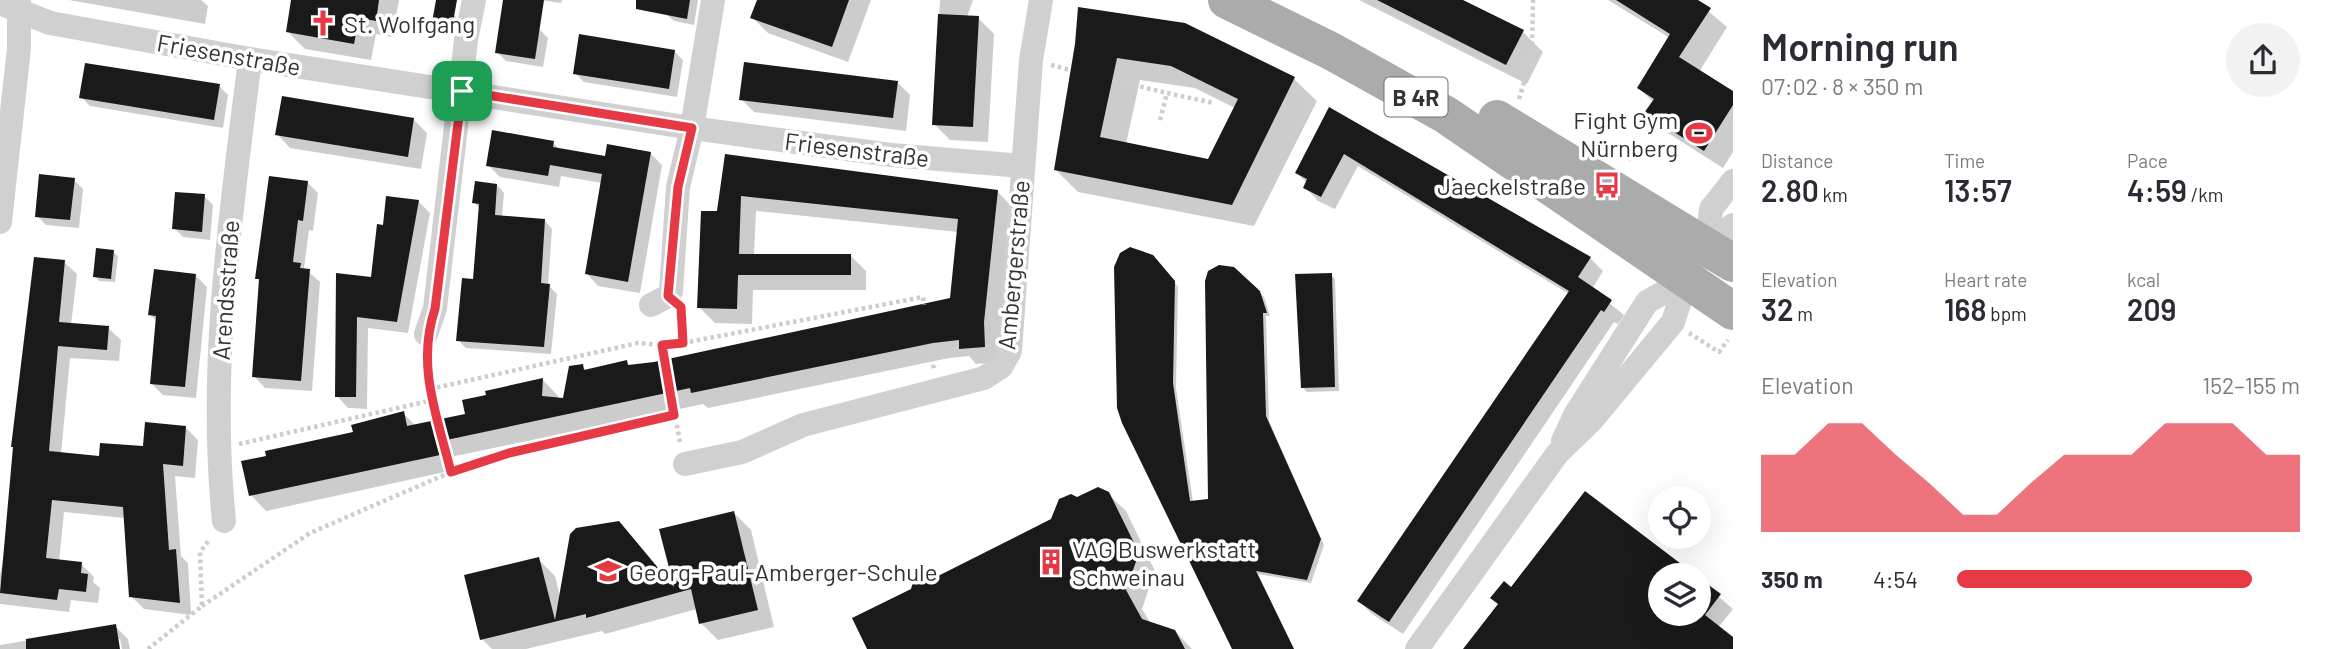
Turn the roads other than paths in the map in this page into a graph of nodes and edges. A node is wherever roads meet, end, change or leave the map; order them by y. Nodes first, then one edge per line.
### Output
1 (474, 0) edge
2 (713, 0) edge
3 (1041, 0) edge
4 (1227, 0) edge
5 (1277, 0) edge
6 (13, 4) edge
7 (250, 59) junction
8 (462, 91) junction
9 (692, 128) junction
10 (1022, 166) junction
11 (1733, 181) edge
12 (0, 222) edge
13 (1724, 245) edge
14 (1687, 279) junction
15 (660, 301) road end
16 (1731, 325) edge
17 (426, 334) road end
18 (685, 464) dead end
19 (224, 522) road end
20 (1417, 649) edge

1 - 8 street
2 - 9 street
3 - 10 street, Ambergerstraße
4 - 14 main road, B 4R
5 - 13 main road, B 4R
6 - 7 street, Friesenstraße
6 - 12 street
7 - 8 street, Friesenstraße
7 - 19 street, Arendsstraße
8 - 9 street, Friesenstraße
8 - 17 street
9 - 10 street, Friesenstraße
9 - 15 street
10 - 18 street, Ambergerstraße
11 - 13 street
13 - 14 street
14 - 16 main road, B 4R
14 - 20 street

